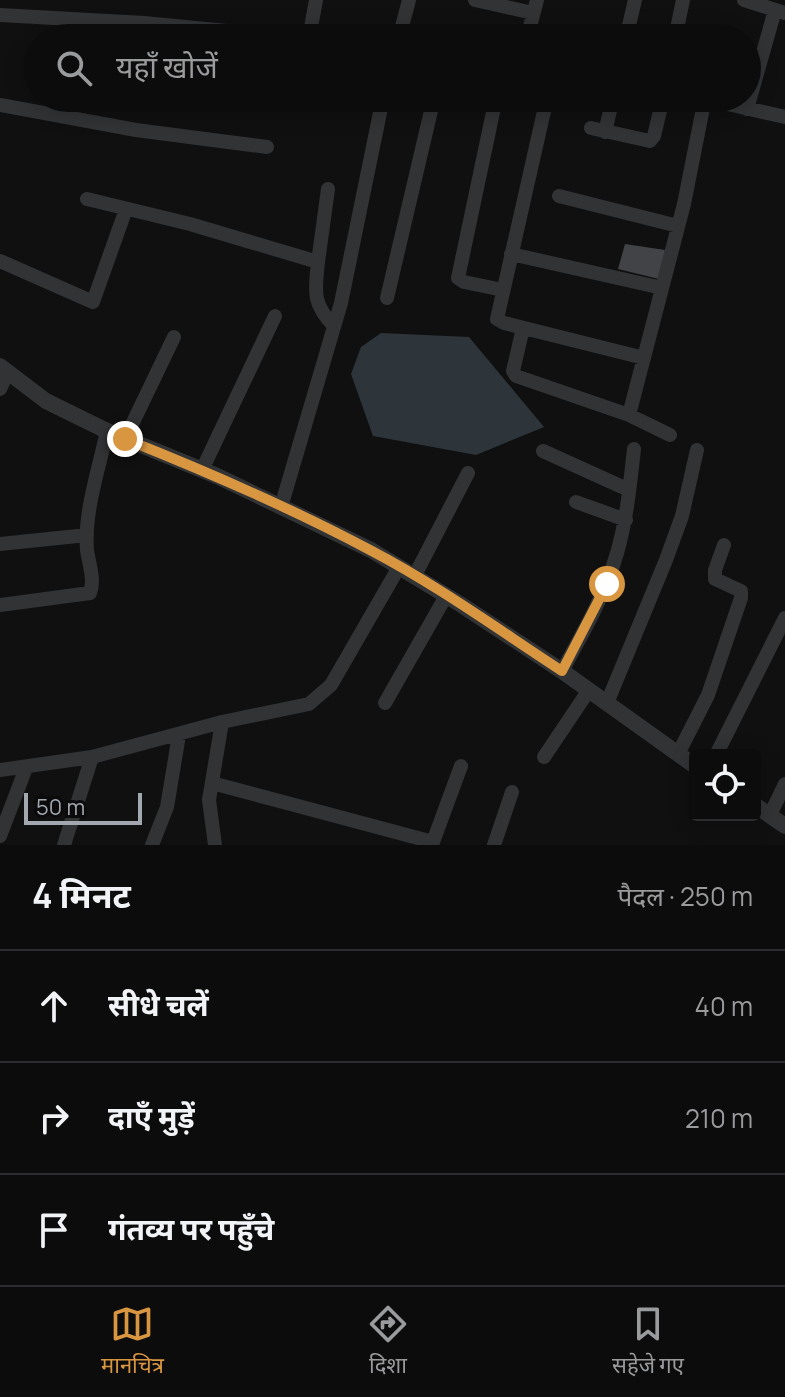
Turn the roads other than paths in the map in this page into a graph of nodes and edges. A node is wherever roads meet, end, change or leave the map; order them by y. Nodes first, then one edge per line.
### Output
1 (316, 0) edge
2 (409, 0) edge
3 (475, 0) edge
4 (635, 0) edge
5 (683, 0) edge
6 (744, 0) edge
7 (535, 6) edge
8 (780, 12) edge
9 (0, 15) edge
10 (154, 24) edge
11 (312, 24) edge
12 (403, 24) edge
13 (629, 24) edge
14 (678, 24) edge
15 (761, 68) edge
16 (0, 105) edge
17 (24, 109) edge
18 (38, 112) edge
19 (380, 112) edge
20 (431, 112) edge
21 (493, 112) edge
22 (544, 112) edge
23 (606, 112) edge
24 (660, 112) edge
25 (702, 112) edge
26 (761, 112) edge
27 (785, 117) edge
28 (267, 147) dead end
29 (328, 189) dead end
30 (559, 196) dead end
31 (87, 199) dead end
32 (126, 209) junction
33 (678, 226) junction
34 (511, 254) junction
35 (0, 261) edge
36 (318, 262) junction
37 (662, 288) junction
38 (503, 290) junction
39 (387, 298) dead end
40 (275, 316) dead end
41 (334, 326) junction
42 (523, 328) junction
43 (174, 337) dead end
44 (644, 358) junction
45 (4, 369) edge
46 (0, 389) edge
47 (629, 415) junction
48 (107, 431) junction
49 (670, 435) dead end
50 (125, 439) junction
51 (634, 449) dead end
52 (697, 450) dead end
53 (543, 451) dead end
54 (202, 470) junction
55 (468, 473) dead end
56 (629, 490) junction
57 (576, 502) dead end
58 (281, 507) junction
59 (626, 520) junction
60 (87, 535) junction
61 (0, 544) edge
62 (724, 545) dead end
63 (399, 567) junction
64 (414, 577) junction
65 (446, 596) junction
66 (0, 605) edge
67 (785, 618) edge
68 (562, 671) junction
69 (589, 690) junction
70 (385, 703) dead end
71 (607, 703) junction
72 (222, 722) junction
73 (179, 735) junction
74 (719, 749) edge
75 (678, 754) junction
76 (92, 757) junction
77 (544, 757) dead end
78 (689, 762) edge
79 (461, 766) dead end
80 (26, 768) junction
81 (0, 770) edge
82 (212, 783) junction
83 (785, 784) edge
84 (512, 792) dead end
85 (761, 809) edge
86 (770, 815) junction
87 (785, 826) edge
88 (0, 836) edge
89 (432, 843) edge
90 (64, 845) edge
91 (152, 845) edge
92 (215, 845) edge
93 (494, 845) edge

1 - 11 street
2 - 12 street
3 - 7 street
4 - 13 street
5 - 14 street
6 - 8 street
8 - 15 street
9 - 10 street
16 - 17 street
18 - 28 street
19 - 41 street
20 - 39 street
21 - 38 street
22 - 34 street
23 - 24 street
25 - 33 street
26 - 27 street
29 - 36 street
30 - 33 street
31 - 32 street
32 - 35 street
32 - 36 street
33 - 37 street
34 - 37 street
34 - 38 street
36 - 41 street
37 - 44 street
38 - 42 street
40 - 54 street
41 - 58 street
42 - 44 street
42 - 47 street
43 - 50 street
44 - 47 street
45 - 46 street
45 - 48 street
47 - 49 street
48 - 50 street
48 - 60 street
50 - 54 street
51 - 56 street
52 - 71 street
53 - 56 street
54 - 58 street
55 - 64 street
56 - 59 street
57 - 59 street
58 - 63 street
59 - 68 street
60 - 61 street
60 - 66 street
62 - 75 street
63 - 64 street
63 - 72 street
64 - 65 street
65 - 68 street
65 - 70 street
67 - 74 street
68 - 69 street
69 - 71 street
69 - 77 street
71 - 75 street
72 - 73 street
72 - 82 street
73 - 76 street
73 - 91 street
75 - 78 street
76 - 80 street
76 - 90 street
79 - 89 street
80 - 81 street
80 - 88 street
82 - 89 street
82 - 92 street
83 - 86 street
84 - 93 street
85 - 86 street
86 - 87 street

